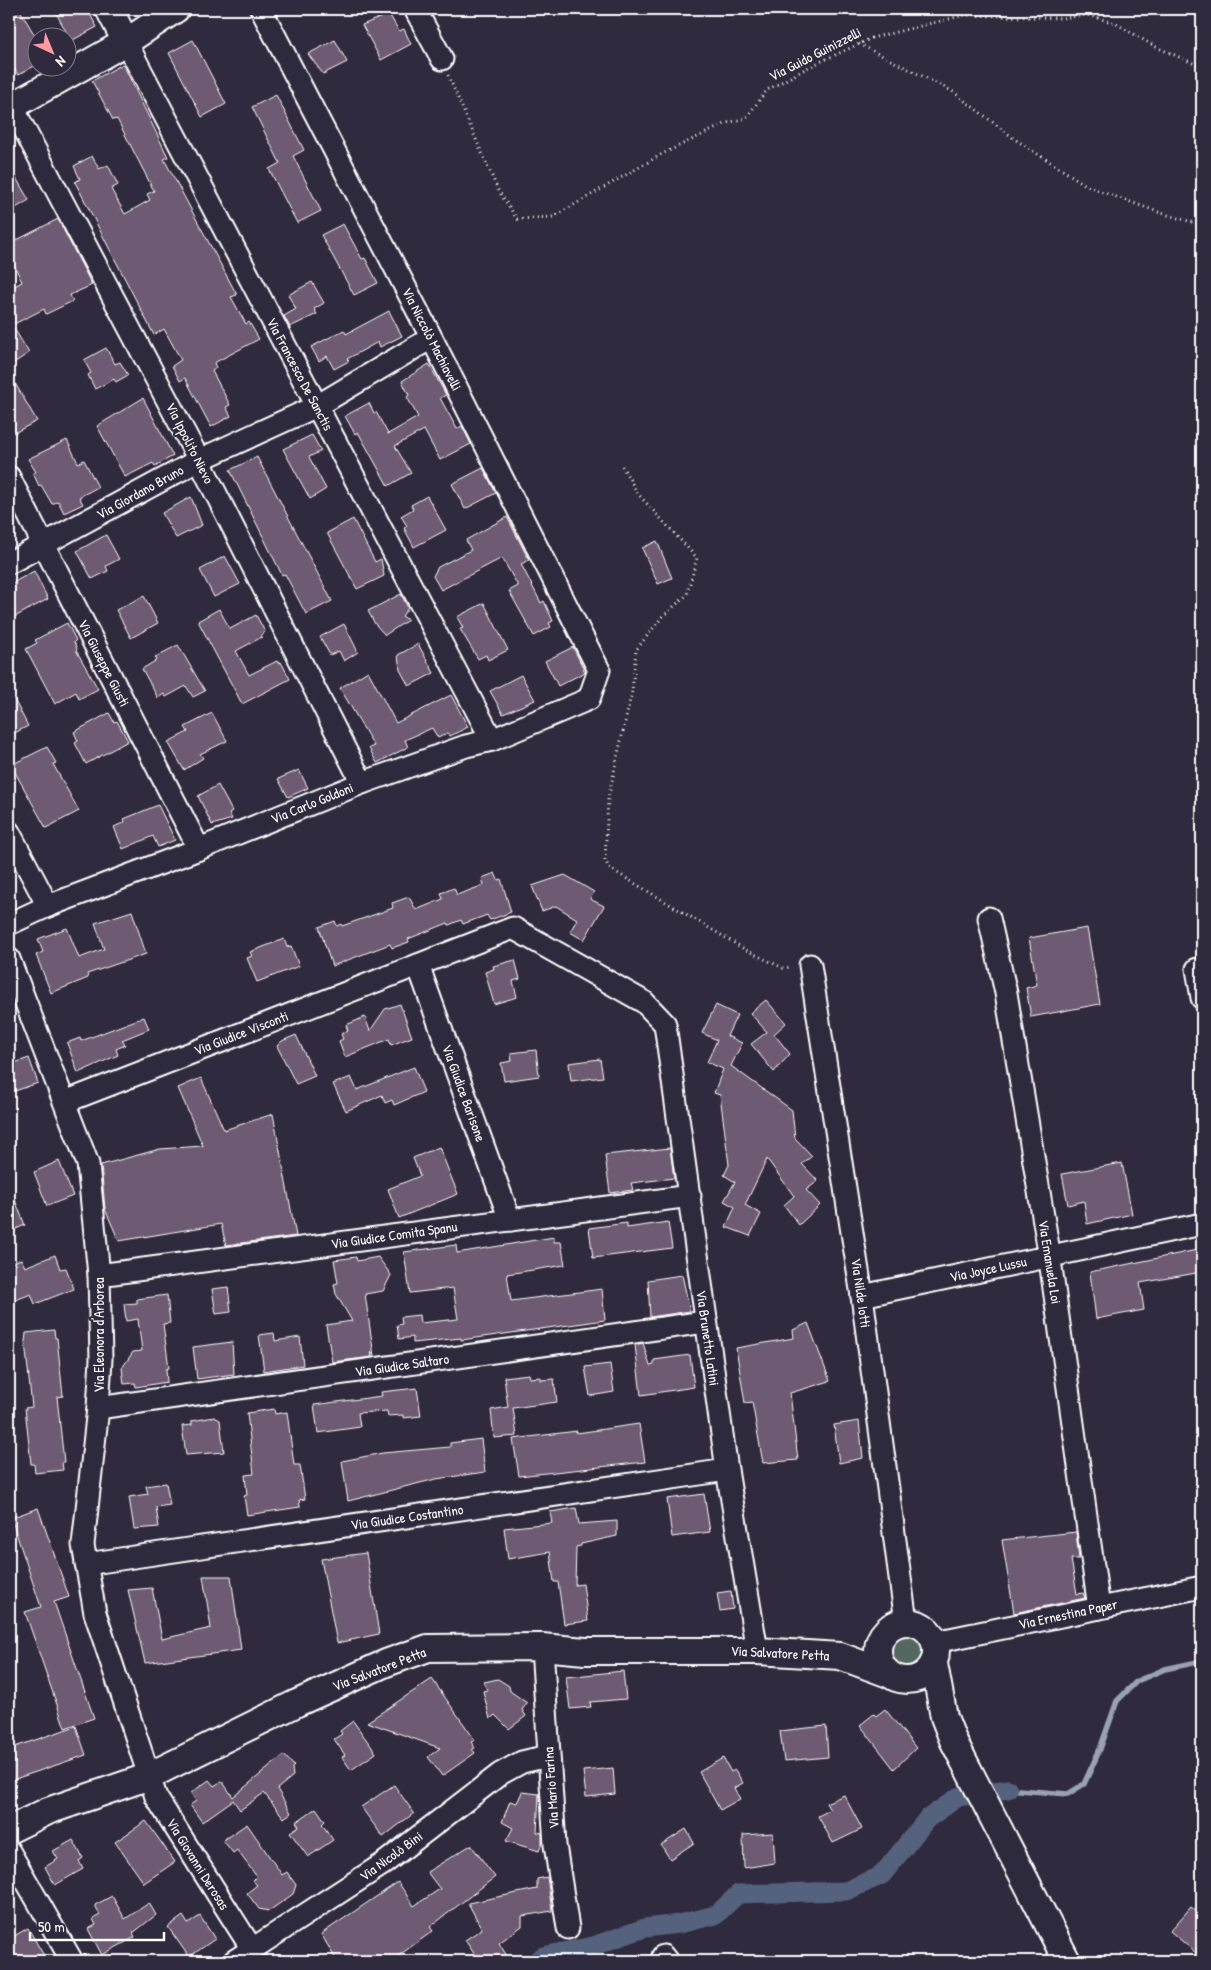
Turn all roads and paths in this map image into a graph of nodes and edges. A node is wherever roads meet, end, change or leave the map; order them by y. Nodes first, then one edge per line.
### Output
1 (109, 9) edge
2 (176, 9) edge
3 (261, 9) edge
4 (415, 9) edge
5 (126, 42) junction
6 (858, 44) junction
7 (442, 59) joint
8 (1202, 66) edge
9 (10, 105) edge
10 (1202, 224) edge
11 (432, 338) junction
12 (317, 406) junction
13 (199, 460) junction
14 (622, 466) dead end
15 (9, 477) edge
16 (44, 546) junction
17 (9, 563) edge
18 (599, 670) joint
19 (492, 740) junction
20 (362, 783) junction
21 (9, 832) edge
22 (199, 849) junction
23 (48, 906) junction
24 (989, 918) dead end
25 (9, 924) edge
26 (9, 959) edge
27 (810, 964) joint
28 (418, 965) junction
29 (1197, 969) dead end
30 (1202, 998) edge
31 (665, 1024) joint
32 (65, 1102) junction
33 (690, 1196) junction
34 (510, 1220) junction
35 (1202, 1224) edge
36 (1050, 1255) junction
37 (99, 1275) junction
38 (862, 1296) junction
39 (705, 1322) junction
40 (98, 1408) junction
41 (727, 1470) junction
42 (86, 1564) junction
43 (1202, 1587) edge
44 (1099, 1608) junction
45 (906, 1622) junction
46 (882, 1635) junction
47 (542, 1647) junction
48 (757, 1651) junction
49 (934, 1653) junction
50 (840, 1656) junction
51 (892, 1676) junction
52 (953, 1740) junction
53 (548, 1756) junction
54 (147, 1777) junction
55 (9, 1830) edge
56 (9, 1851) edge
57 (568, 1928) dead end
58 (252, 1949) junction
59 (72, 1961) edge
60 (234, 1961) edge
61 (1067, 1961) edge

1 - 5 street, Via Francesco De Sanctis
2 - 5 street
3 - 11 street, Via Niccolò Machiavelli
4 - 7 street
5 - 9 street
5 - 12 street, Via Francesco De Sanctis
6 - 7 path, Via Guido Guinizzelli
6 - 8 path, Via Guido Guinizzelli
6 - 10 path
9 - 13 street, Via Ippolito Nievo
11 - 12 street, Via Giordano Bruno
11 - 18 street, Via Niccolò Machiavelli
12 - 13 street, Via Giordano Bruno
12 - 19 street, Via Francesco De Sanctis
13 - 16 street, Via Giordano Bruno
13 - 20 street, Via Ippolito Nievo
14 - 27 path
15 - 16 street, Via Giuseppe Giusti
16 - 17 street, Via Giordano Bruno
16 - 22 street, Via Giuseppe Giusti
18 - 19 street, Via Carlo Goldoni
19 - 20 street, Via Carlo Goldoni
20 - 22 street, Via Carlo Goldoni
21 - 23 street
22 - 23 street, Via Carlo Goldoni
23 - 25 street, Via Carlo Goldoni
24 - 36 street, Via Emanuela Loi
26 - 32 street, Via Eleonora d'Arborea
27 - 38 street, Via Nilde Iotti
28 - 31 street, Via Giudice Visconti
28 - 32 street, Via Giudice Visconti
28 - 34 street, Via Giudice Barisone
29 - 30 street
31 - 33 street, Via Brunetto Latini
32 - 37 street, Via Eleonora d'Arborea
33 - 34 street, Via Giudice Comita Spanu
33 - 39 street, Via Brunetto Latini
34 - 37 street, Via Giudice Comita Spanu
35 - 36 street, Via Joyce Lussu
36 - 38 street, Via Joyce Lussu
36 - 44 street, Via Emanuela Loi
37 - 40 street, Via Eleonora d'Arborea
38 - 45 street, Via Nilde Iotti
39 - 40 street, Via Giudice Saltaro
39 - 41 street, Via Brunetto Latini
40 - 42 street, Via Eleonora d'Arborea
41 - 42 street, Via Giudice Costantino
41 - 48 street, Via Brunetto Latini
42 - 54 street, Via Eleonora d'Arborea
43 - 44 street, Via Ernestina Paper
44 - 49 street, Via Ernestina Paper
45 - 46 street
45 - 49 street
46 - 50 street, Via Salvatore Petta
46 - 51 street
47 - 48 street, Via Salvatore Petta
47 - 53 street, Via Mario Farina
47 - 54 street, Via Salvatore Petta
48 - 50 street, Via Salvatore Petta
49 - 51 street
49 - 52 street, Via Salvatore Petta
50 - 51 street, Via Salvatore Petta
51 - 52 street, Via Salvatore Petta
52 - 61 street, Via Salvatore Petta
53 - 57 street, Via Mario Farina
53 - 58 street, Via Nicolò Bini
54 - 55 street, Via Salvatore Petta
54 - 58 street, Via Giovanni Derosas
56 - 59 street
58 - 60 street, Via Nicolò Bini

